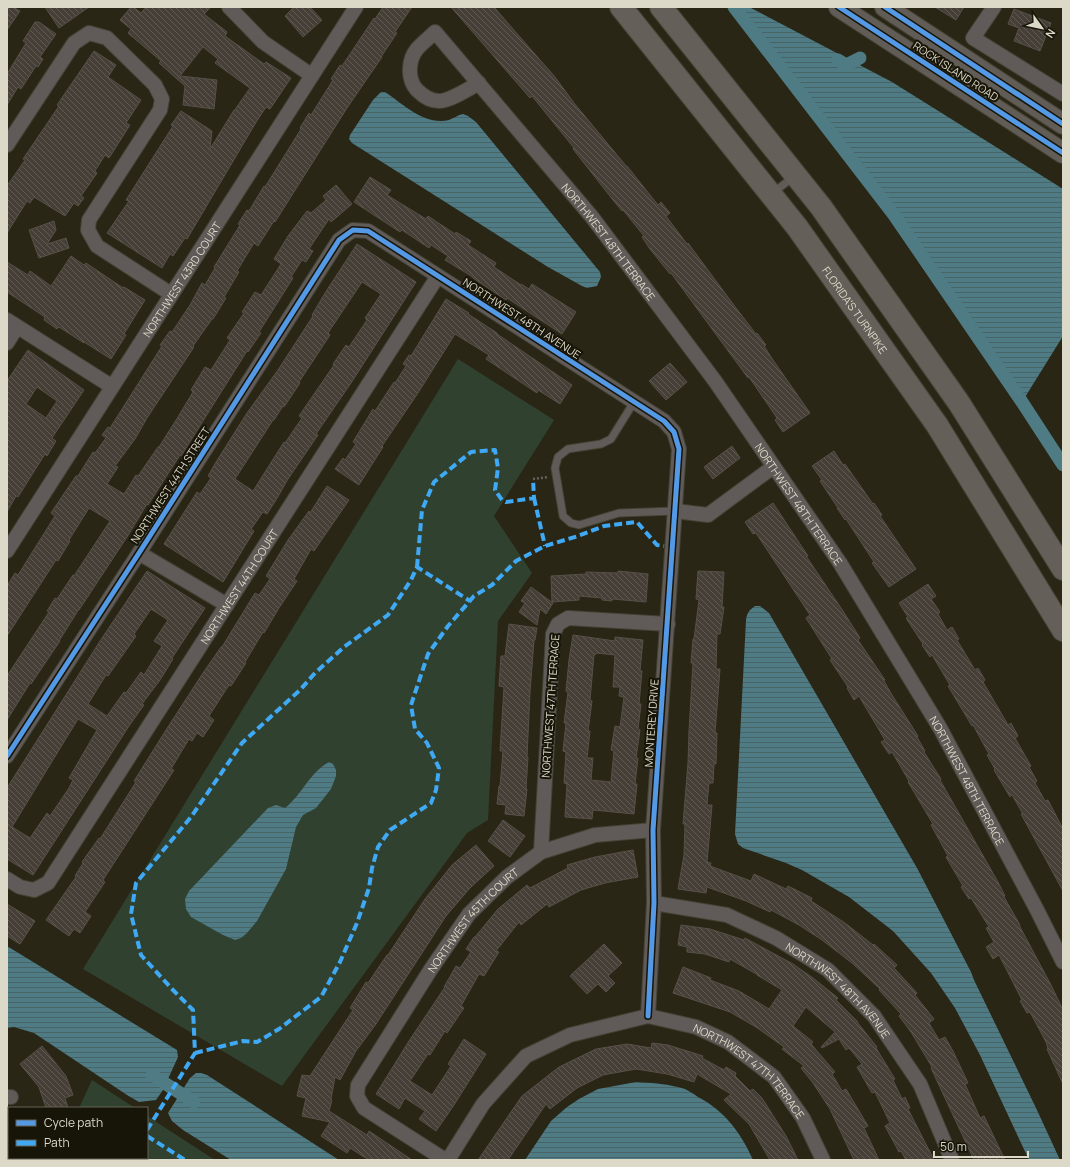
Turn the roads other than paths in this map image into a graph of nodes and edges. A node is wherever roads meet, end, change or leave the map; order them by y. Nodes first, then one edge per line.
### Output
1 (229, 7) edge
2 (356, 7) edge
3 (621, 7) edge
4 (661, 7) edge
5 (839, 7) edge
6 (886, 7) edge
7 (994, 7) edge
8 (311, 75) junction
9 (479, 83) junction
10 (1063, 94) edge
11 (1063, 124) edge
12 (7, 145) edge
13 (1063, 152) edge
14 (796, 175) junction
15 (771, 194) junction
16 (353, 230) joint
17 (438, 276) junction
18 (171, 294) junction
19 (12, 324) edge
20 (7, 343) edge
21 (112, 386) junction
22 (634, 402) junction
23 (674, 432) joint
24 (773, 467) junction
25 (675, 512) junction
26 (7, 551) edge
27 (139, 553) junction
28 (1063, 569) edge
29 (227, 605) junction
30 (668, 624) junction
31 (1063, 630) edge
32 (7, 756) edge
33 (653, 830) junction
34 (541, 852) junction
35 (7, 879) edge
36 (654, 903) junction
37 (1063, 962) edge
38 (648, 1016) junction
39 (446, 1160) edge
40 (823, 1160) edge
41 (952, 1160) edge

1 - 8 street
2 - 8 street, NORTHWEST 43RD COURT
3 - 15 highway, FLORIDA'S TURNPIKE
4 - 14 highway
5 - 13 main road, ROCK ISLAND ROAD
6 - 11 main road, ROCK ISLAND ROAD
7 - 10 street
8 - 18 street, NORTHWEST 43RD COURT
9 - 9 street, NORTHWEST 48TH TERRACE
9 - 24 street, NORTHWEST 48TH TERRACE
12 - 18 street
14 - 15 lane
14 - 28 highway
15 - 31 highway, FLORIDA'S TURNPIKE
16 - 17 street, NORTHWEST 48TH AVENUE
16 - 27 street, NORTHWEST 44TH STREET
17 - 22 street, NORTHWEST 48TH AVENUE
17 - 29 street, NORTHWEST 44TH COURT
18 - 21 street, NORTHWEST 43RD COURT
19 - 20 street
19 - 21 street
21 - 26 street, NORTHWEST 43RD COURT
22 - 23 street, NORTHWEST 48TH AVENUE
22 - 25 lane
23 - 25 street, MONTEREY DRIVE
24 - 25 street
24 - 37 street, NORTHWEST 48TH TERRACE
25 - 30 street, MONTEREY DRIVE
27 - 29 street
27 - 32 street, NORTHWEST 44TH STREET
29 - 35 street, NORTHWEST 44TH COURT
30 - 33 street, MONTEREY DRIVE
30 - 34 street, NORTHWEST 47TH TERRACE
33 - 34 street, NORTHWEST 45TH COURT
33 - 36 street, MONTEREY DRIVE
34 - 39 street, NORTHWEST 45TH COURT
36 - 38 street, MONTEREY DRIVE
36 - 41 street, NORTHWEST 48TH AVENUE
38 - 39 street
38 - 40 street, NORTHWEST 47TH TERRACE

